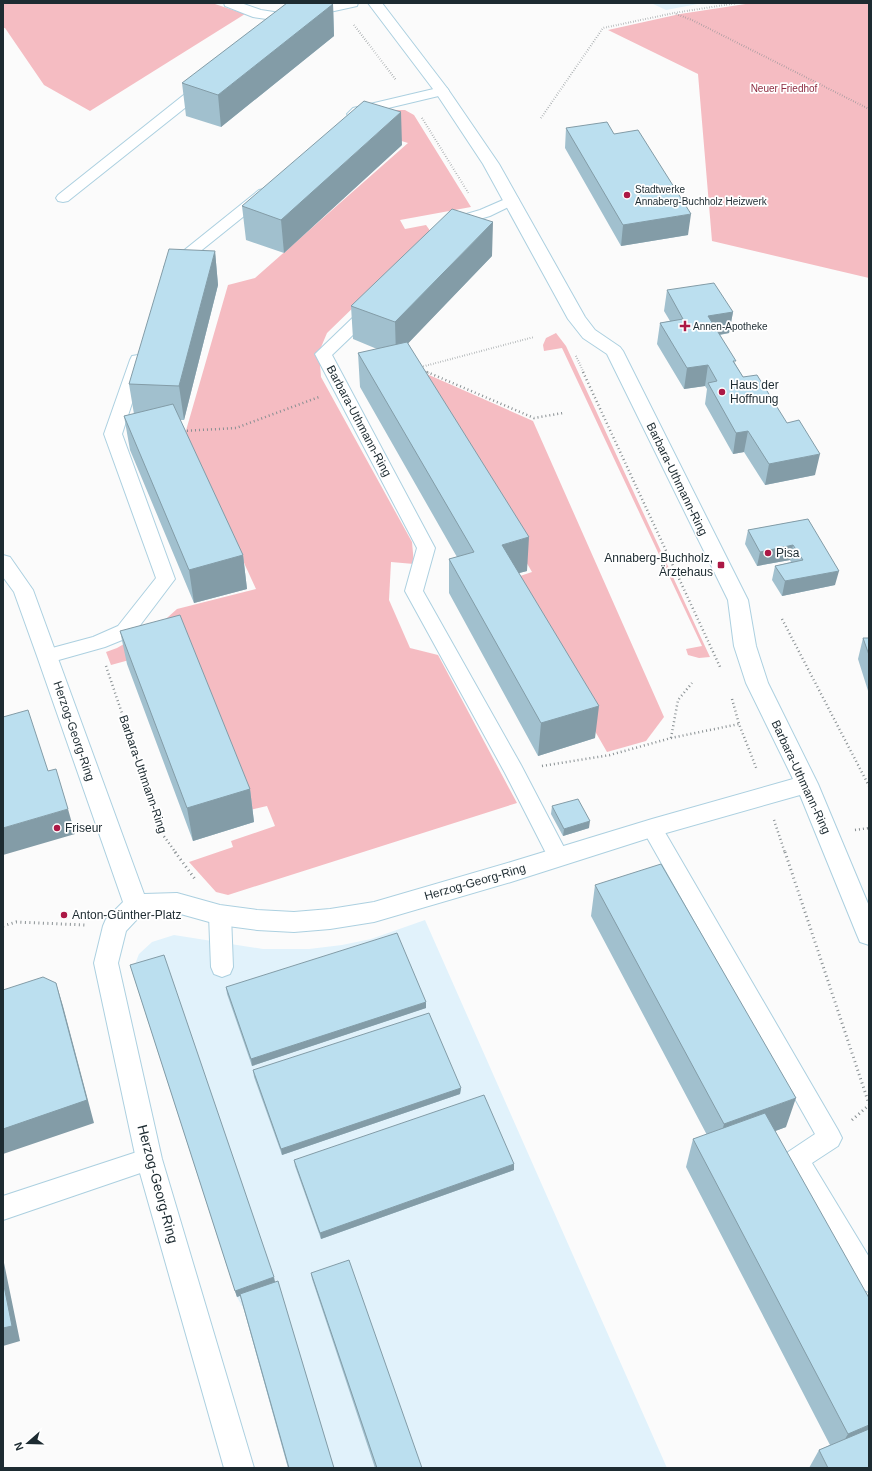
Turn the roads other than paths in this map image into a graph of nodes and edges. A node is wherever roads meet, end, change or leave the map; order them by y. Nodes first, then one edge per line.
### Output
1 (230, 3) edge
2 (352, 3) edge
3 (375, 3) edge
4 (288, 18) junction
5 (277, 29) edge
6 (216, 77) edge
7 (442, 91) junction
8 (346, 121) edge
9 (274, 186) edge
10 (63, 198) dead end
11 (512, 200) junction
12 (440, 244) edge
13 (164, 283) edge
14 (383, 297) edge
15 (144, 344) edge
16 (3, 562) edge
17 (48, 656) junction
18 (807, 784) junction
19 (652, 828) junction
20 (558, 857) junction
21 (136, 904) junction
22 (220, 915) junction
23 (869, 935) edge
24 (222, 967) dead end
25 (149, 1159) junction
26 (3, 1208) edge
27 (869, 1280) edge
28 (240, 1468) edge

1 - 4 lane
2 - 4 lane
3 - 7 street, Barbara-Uthmann-Ring
4 - 5 lane
6 - 10 lane
7 - 8 lane
7 - 11 street, Barbara-Uthmann-Ring
9 - 13 lane
11 - 12 lane
11 - 18 street, Barbara-Uthmann-Ring
14 - 20 lane, Barbara-Uthmann-Ring
15 - 17 lane
16 - 17 street, Herzog-Georg-Ring
17 - 21 street, Herzog-Georg-Ring
18 - 19 street, Herzog-Georg-Ring
18 - 23 street, Barbara-Uthmann-Ring
19 - 20 street, Herzog-Georg-Ring
19 - 27 lane
20 - 22 street, Herzog-Georg-Ring
21 - 22 street, Herzog-Georg-Ring
21 - 25 street, Herzog-Georg-Ring
22 - 24 lane
25 - 26 lane
25 - 28 street, Herzog-Georg-Ring

